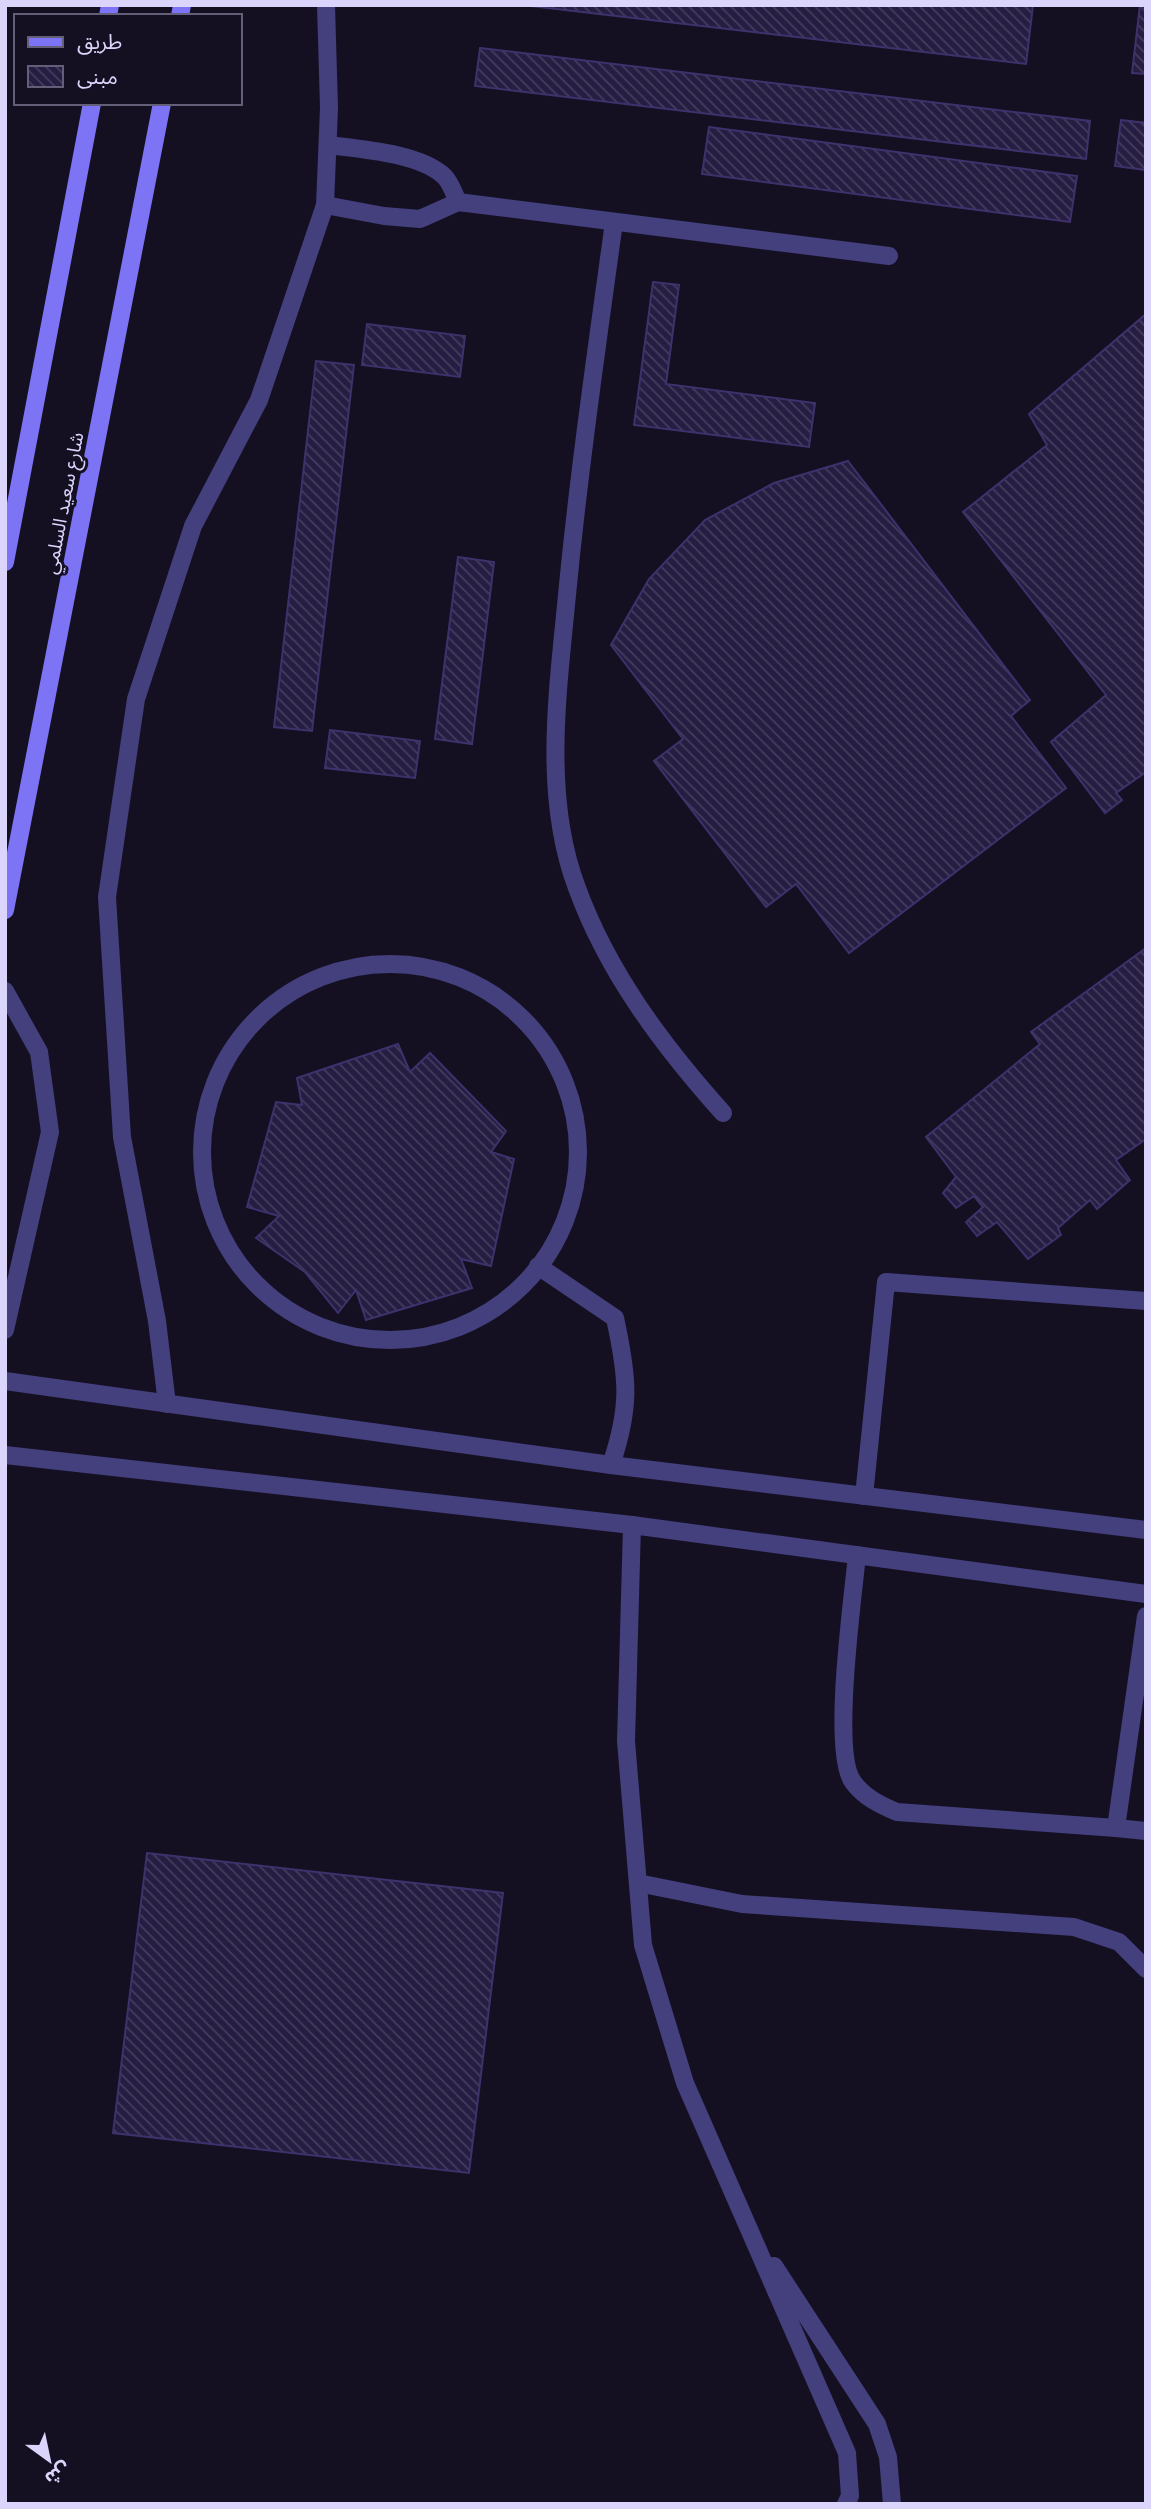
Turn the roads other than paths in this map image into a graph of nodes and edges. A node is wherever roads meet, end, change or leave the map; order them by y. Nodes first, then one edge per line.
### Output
1 (326, 5) edge
2 (92, 105) edge
3 (162, 105) edge
4 (328, 145) junction
5 (458, 202) junction
6 (325, 205) junction
7 (614, 222) junction
8 (889, 256) dead end
9 (5, 562) edge
10 (5, 910) edge
11 (5, 991) edge
12 (723, 1113) dead end
13 (538, 1266) junction
14 (1146, 1301) edge
15 (5, 1329) edge
16 (5, 1381) edge
17 (167, 1404) junction
18 (5, 1455) edge
19 (611, 1465) junction
20 (864, 1496) junction
21 (632, 1525) junction
22 (1146, 1530) edge
23 (857, 1555) junction
24 (1146, 1594) edge
25 (1146, 1616) edge
26 (1116, 1828) junction
27 (1146, 1831) edge
28 (638, 1883) junction
29 (1146, 1969) edge
30 (747, 2225) junction
31 (846, 2504) edge
32 (892, 2504) edge

1 - 4 street
2 - 9 street
3 - 10 street, شارع سعيد السلمي
4 - 5 street
4 - 6 street
5 - 6 street
5 - 7 street
6 - 17 street
7 - 8 street
7 - 12 street
11 - 15 street
13 - 13 street
13 - 19 street
14 - 20 street
16 - 17 street
17 - 19 street
18 - 21 street
19 - 20 street
20 - 22 street
21 - 23 street
21 - 28 street
23 - 24 street
23 - 26 street
25 - 26 street
26 - 27 street
28 - 29 street
28 - 30 street
30 - 31 street
30 - 32 street

